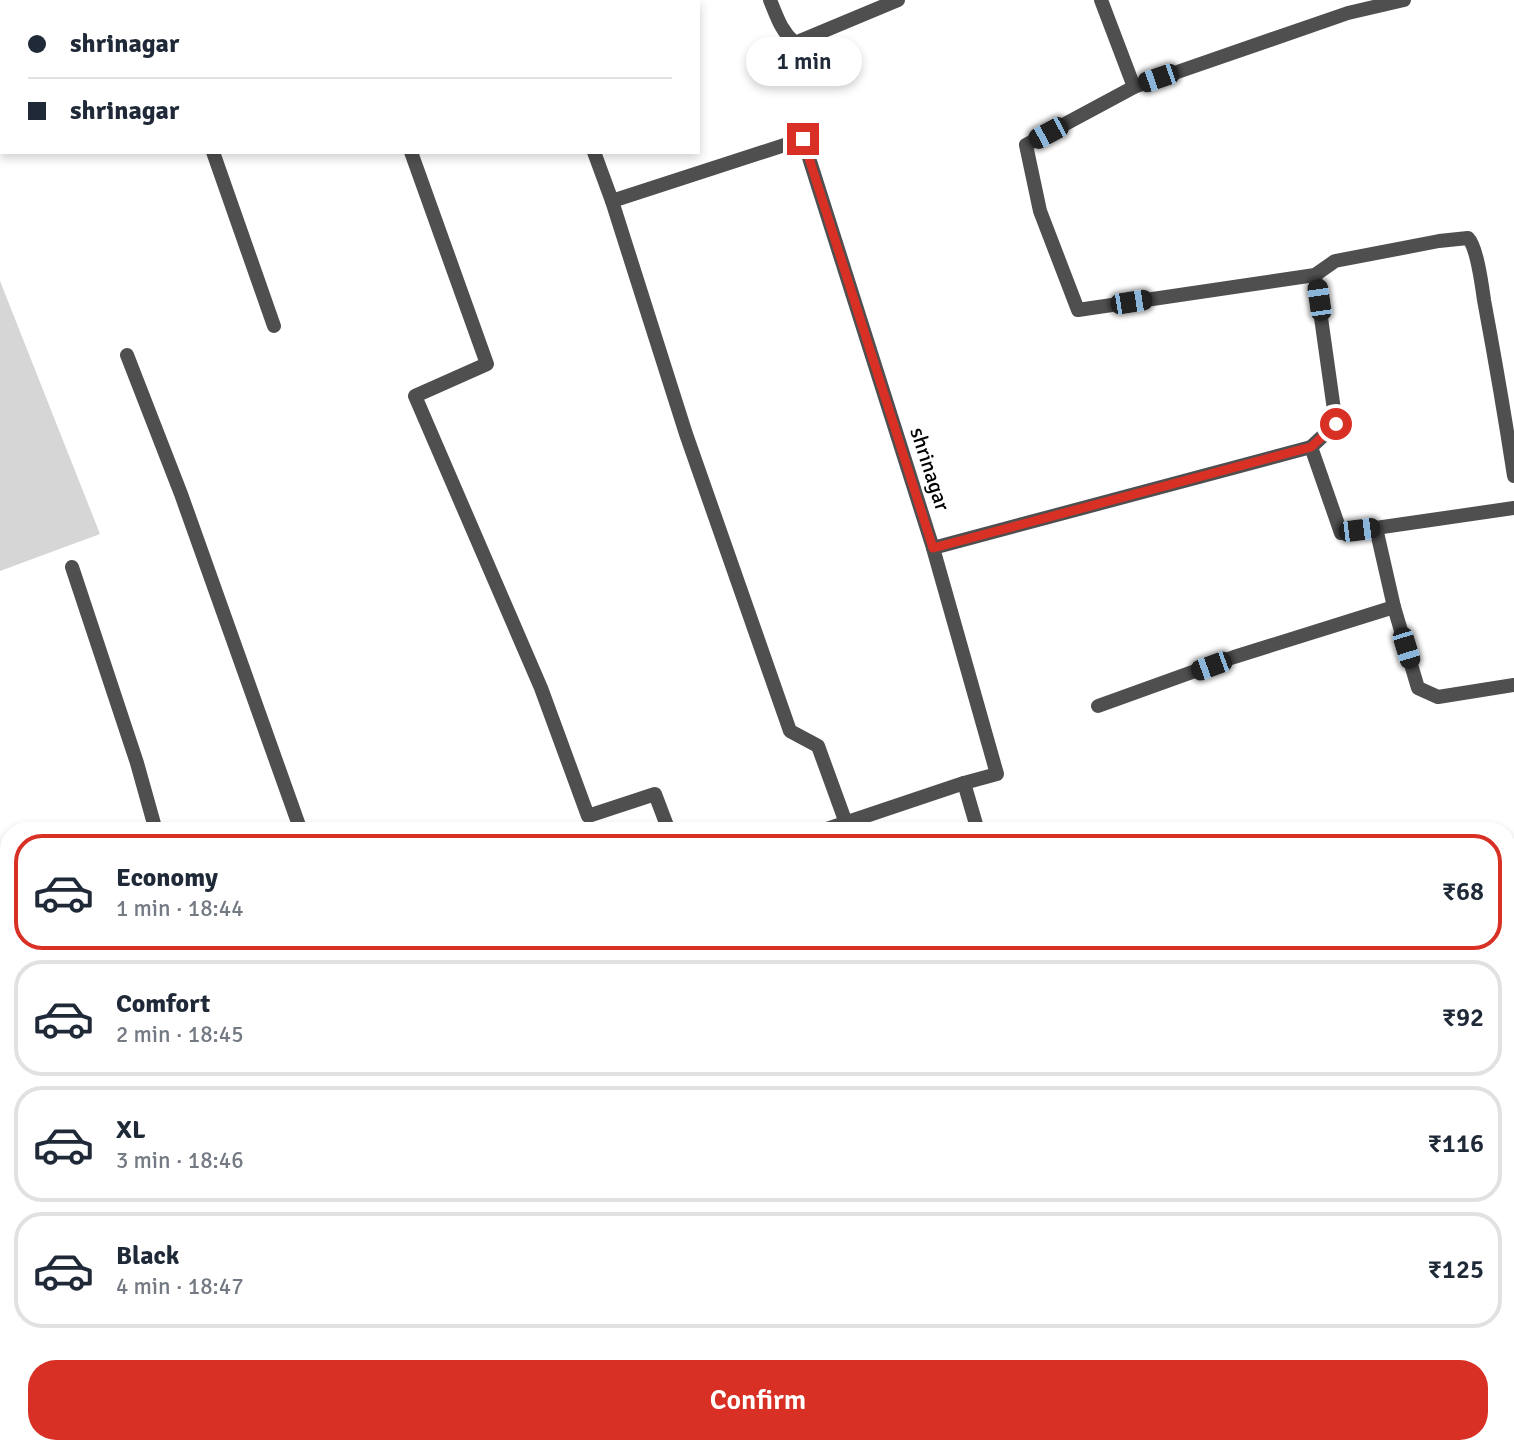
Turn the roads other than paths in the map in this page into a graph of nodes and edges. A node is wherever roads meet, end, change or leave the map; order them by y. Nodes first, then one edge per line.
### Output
1 (770, 0) edge
2 (898, 0) edge
3 (1101, 0) edge
4 (1404, 0) edge
5 (1135, 87) junction
6 (214, 154) edge
7 (412, 154) edge
8 (595, 154) edge
9 (612, 201) junction
10 (1315, 275) junction
11 (274, 326) dead end
12 (127, 355) dead end
13 (1311, 447) junction
14 (1514, 476) edge
15 (1514, 508) edge
16 (1376, 528) junction
17 (933, 548) junction
18 (72, 567) dead end
19 (1394, 607) junction
20 (1514, 685) edge
21 (1098, 706) dead end
22 (964, 783) junction
23 (153, 822) edge
24 (298, 822) edge
25 (666, 822) edge
26 (846, 822) edge
27 (849, 822) edge
28 (975, 822) edge

1 - 2 street
3 - 5 street
4 - 5 street
5 - 10 street
6 - 11 street
7 - 25 street
8 - 9 street
9 - 17 street, shrinagar
9 - 26 street
10 - 13 street
10 - 14 street
12 - 24 street
13 - 16 street
13 - 17 street
15 - 16 street
16 - 19 street
17 - 22 street
18 - 23 street
19 - 20 street
19 - 21 street
22 - 27 street
22 - 28 street

